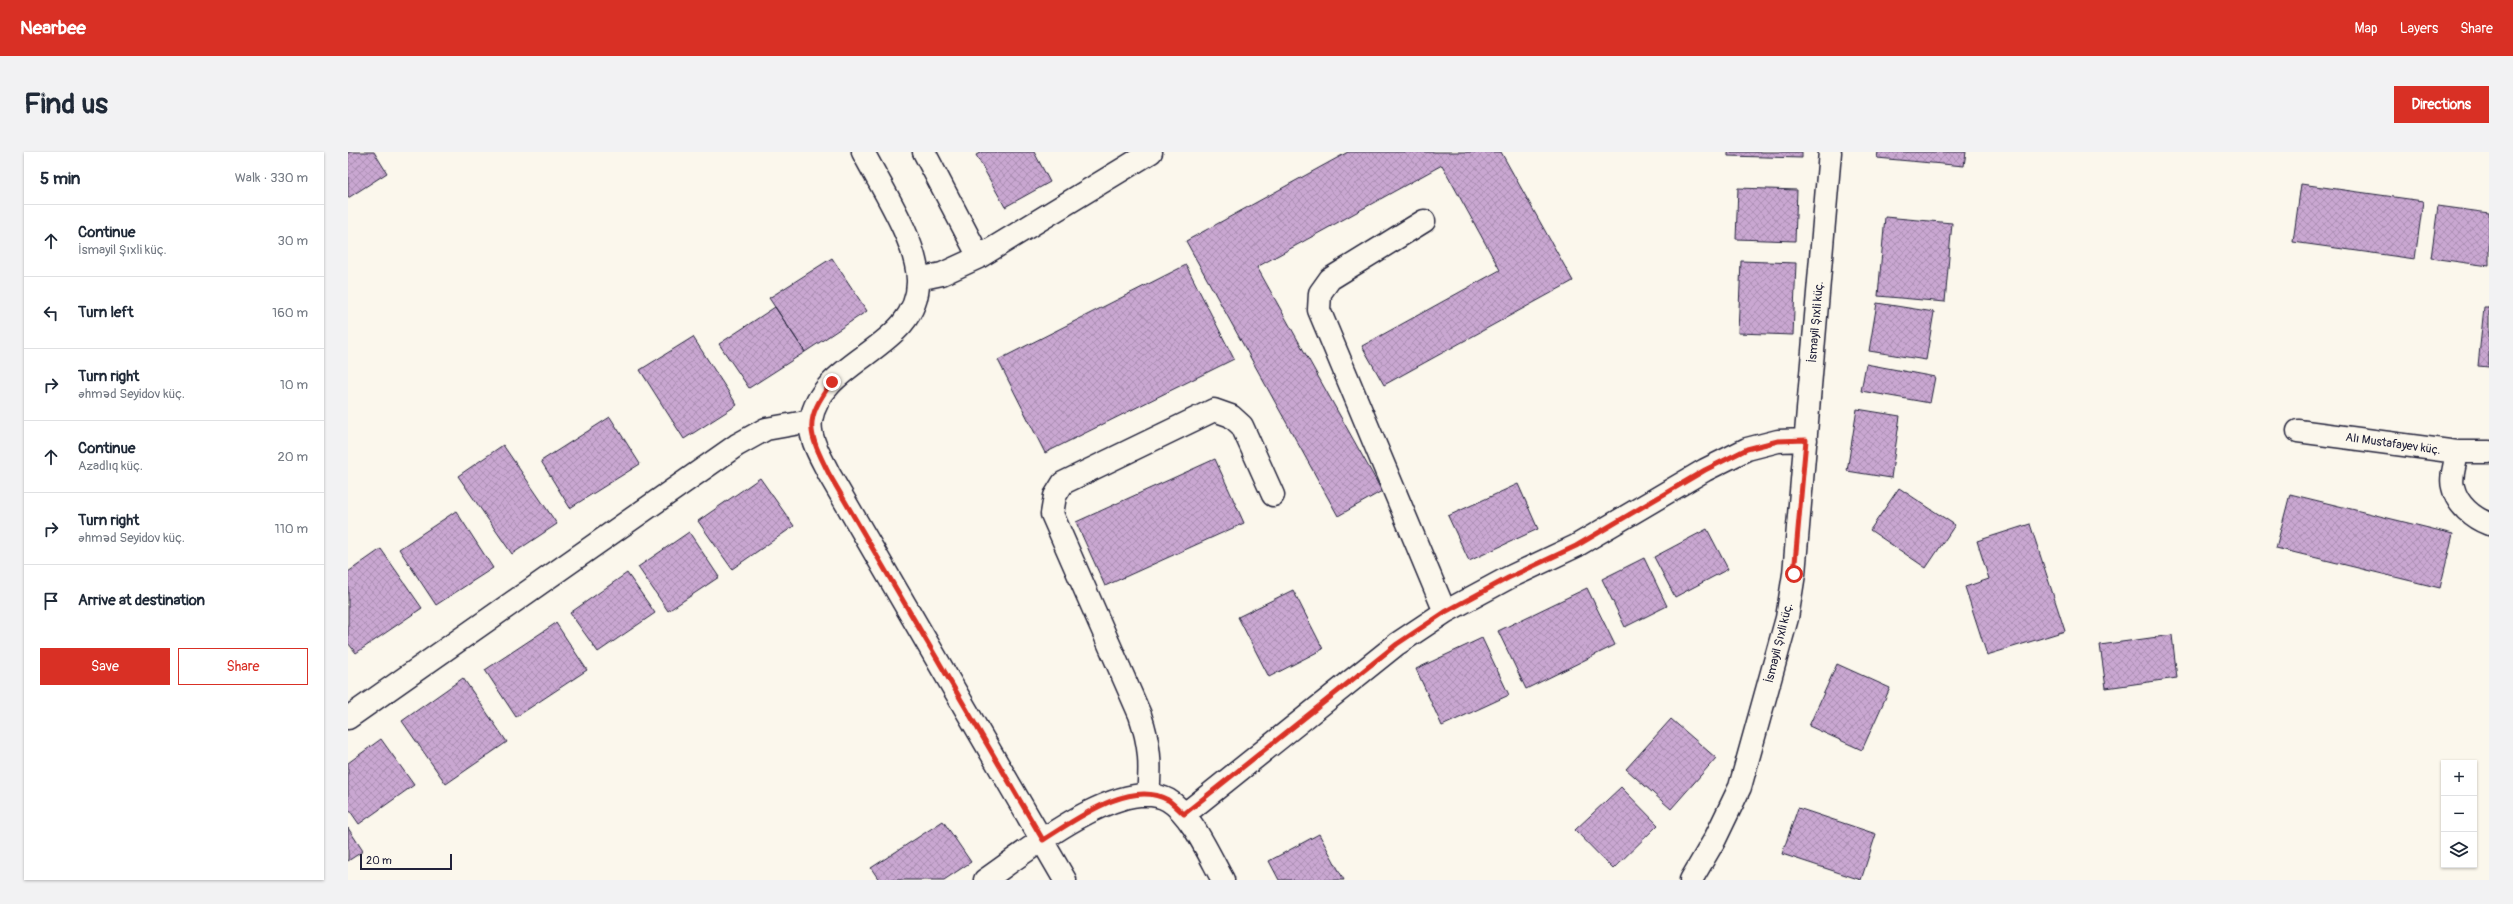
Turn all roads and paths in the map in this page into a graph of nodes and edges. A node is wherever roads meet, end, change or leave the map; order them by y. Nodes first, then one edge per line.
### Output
1 (863, 152) edge
2 (924, 152) edge
3 (1151, 152) edge
4 (1830, 152) edge
5 (1424, 221) dead end
6 (979, 257) junction
7 (918, 279) junction
8 (811, 421) junction
9 (2298, 431) dead end
10 (1806, 440) junction
11 (2457, 452) junction
12 (2489, 452) edge
13 (1273, 495) dead end
14 (2489, 524) edge
15 (1445, 612) junction
16 (348, 718) edge
17 (1139, 795) junction
18 (1184, 814) junction
19 (1043, 840) junction
20 (985, 880) edge
21 (1065, 880) edge
22 (1223, 880) edge
23 (1691, 880) edge

1 - 7 street
2 - 6 street
3 - 6 street
4 - 10 street, İsmayil Şıxli küç.
5 - 15 street
6 - 7 street
7 - 8 street
8 - 16 street
8 - 19 street
9 - 11 street, Alı Mustafayev küç.
10 - 15 street
10 - 23 street, İsmayil Şıxli küç.
11 - 12 street, Alı Mustafayev küç.
11 - 14 street
13 - 17 street
15 - 18 street
17 - 18 street
17 - 19 street
18 - 22 street
19 - 20 street
19 - 21 street

